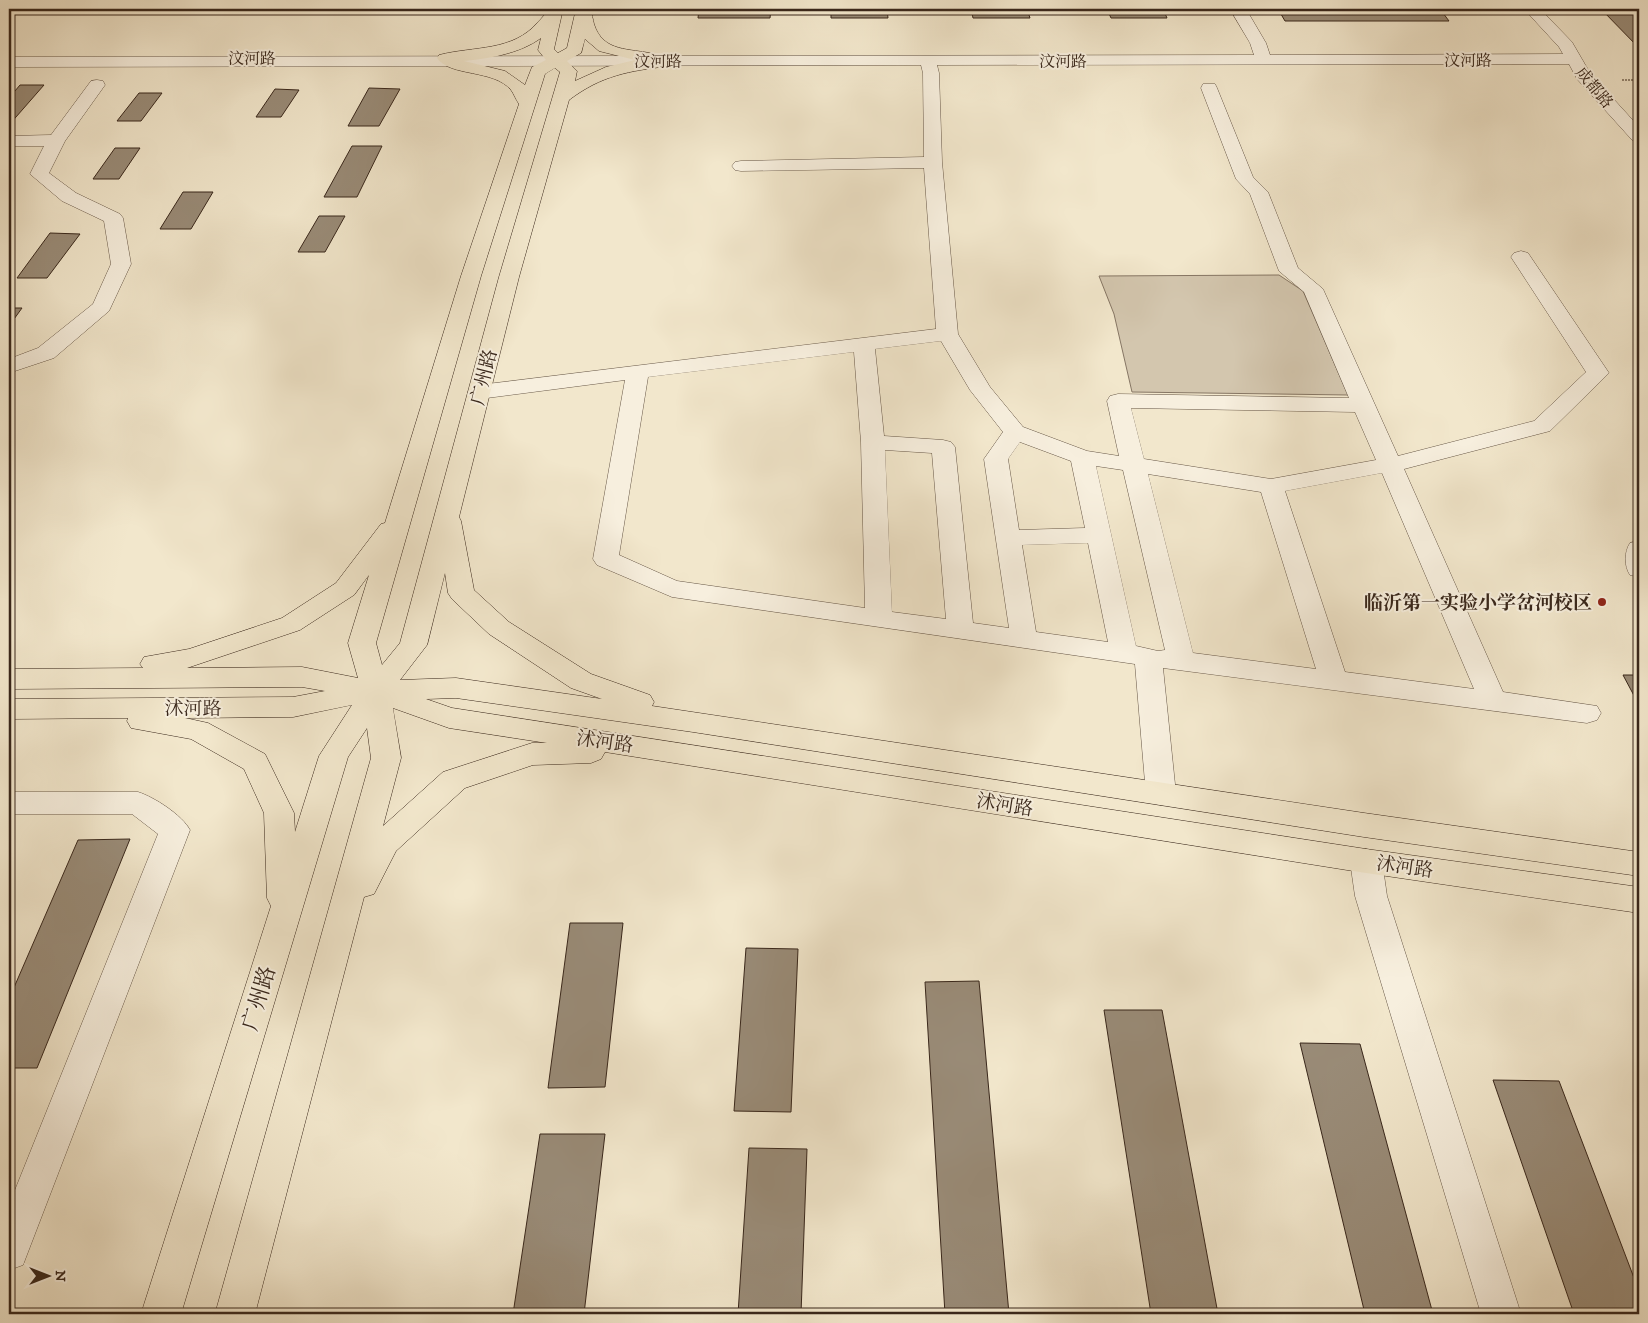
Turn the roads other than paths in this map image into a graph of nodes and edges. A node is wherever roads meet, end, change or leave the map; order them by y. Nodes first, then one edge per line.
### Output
1 (1238, 9) edge
2 (1522, 9) edge
3 (1532, 9) edge
4 (555, 10) edge
5 (584, 11) edge
6 (9, 58) edge
7 (1572, 59) junction
8 (446, 60) junction
9 (555, 60) junction
10 (1264, 60) junction
11 (669, 61) junction
12 (928, 61) junction
13 (9, 62) edge
14 (148, 62) junction
15 (96, 78) junction
16 (1209, 88) dead end
17 (561, 98) junction
18 (527, 104) junction
19 (1639, 121) edge
20 (1639, 137) edge
21 (56, 140) junction
22 (9, 141) edge
23 (933, 162) junction
24 (741, 166) dead end
25 (1522, 257) dead end
26 (947, 334) junction
27 (864, 344) junction
28 (9, 366) edge
29 (638, 372) junction
30 (479, 392) junction
31 (1364, 405) junction
32 (1015, 432) junction
33 (873, 442) junction
34 (1082, 456) junction
35 (1389, 464) junction
36 (1133, 465) junction
37 (1270, 486) junction
38 (448, 512) junction
39 (400, 517) junction
40 (1099, 536) junction
41 (1008, 538) junction
42 (1639, 549) edge
43 (1639, 568) edge
44 (879, 619) junction
45 (960, 630) junction
46 (1024, 640) junction
47 (1136, 656) junction
48 (1181, 662) junction
49 (9, 678) edge
50 (62, 678) junction
51 (1334, 681) junction
52 (376, 691) junction
53 (1493, 701) junction
54 (9, 708) edge
55 (58, 708) junction
56 (1587, 713) dead end
57 (693, 722) junction
58 (663, 750) junction
59 (1161, 794) junction
60 (9, 803) edge
61 (1366, 861) junction
62 (1639, 864) edge
63 (1639, 900) edge
64 (284, 916) junction
65 (338, 932) junction
66 (9, 1252) edge
67 (161, 1314) edge
68 (235, 1314) edge
69 (1500, 1314) edge

1 - 10 street
2 - 7 street, 成都路
3 - 7 street, 成都路
4 - 8 main road
4 - 9 main road, 广州路
5 - 9 main road, 广州路
5 - 11 main road
6 - 8 street, 汶河路
7 - 10 street, 汶河路
7 - 19 street, 成都路
7 - 20 street, 成都路
8 - 9 street, 汶河路
8 - 14 street, 汶河路
8 - 18 main road
9 - 11 street, 汶河路
9 - 17 main road, 广州路
9 - 18 main road, 广州路
10 - 12 street, 汶河路
11 - 12 street, 汶河路
11 - 17 main road
12 - 23 street
13 - 15 street, 汶河路
14 - 15 street, 汶河路
14 - 15 street
15 - 21 street
16 - 31 street
17 - 30 main road, 广州路
18 - 39 main road, 广州路
21 - 22 street
21 - 28 street
23 - 24 street
23 - 26 street
25 - 35 street
26 - 27 street
26 - 32 street
27 - 29 street
27 - 33 street
29 - 30 street
29 - 44 street
30 - 38 main road, 广州路
31 - 35 street
31 - 36 street
32 - 34 street
32 - 41 street
33 - 44 street
33 - 45 street
34 - 36 street
34 - 40 street
35 - 37 street
35 - 53 street
36 - 37 street
36 - 48 street
37 - 51 street
38 - 52 main road, 广州路
38 - 57 main road
39 - 50 main road
39 - 52 main road, 广州路
40 - 41 street
40 - 47 street
41 - 46 street
42 - 43 street
44 - 45 street
45 - 46 street
46 - 47 street
47 - 48 street
47 - 59 street
48 - 51 street
49 - 50 main road, 沭河路
50 - 52 main road, 沭河路
51 - 53 street
52 - 55 main road, 沭河路
52 - 57 main road, 沭河路
52 - 58 main road, 沭河路
52 - 64 main road, 广州路
52 - 65 main road, 广州路
53 - 56 street
54 - 55 main road, 沭河路
55 - 64 main road
57 - 59 main road, 沭河路
58 - 61 main road, 沭河路
58 - 65 main road
59 - 62 main road, 沭河路
60 - 66 street
61 - 63 main road, 沭河路
61 - 69 street
64 - 67 main road, 广州路
65 - 68 main road, 广州路

